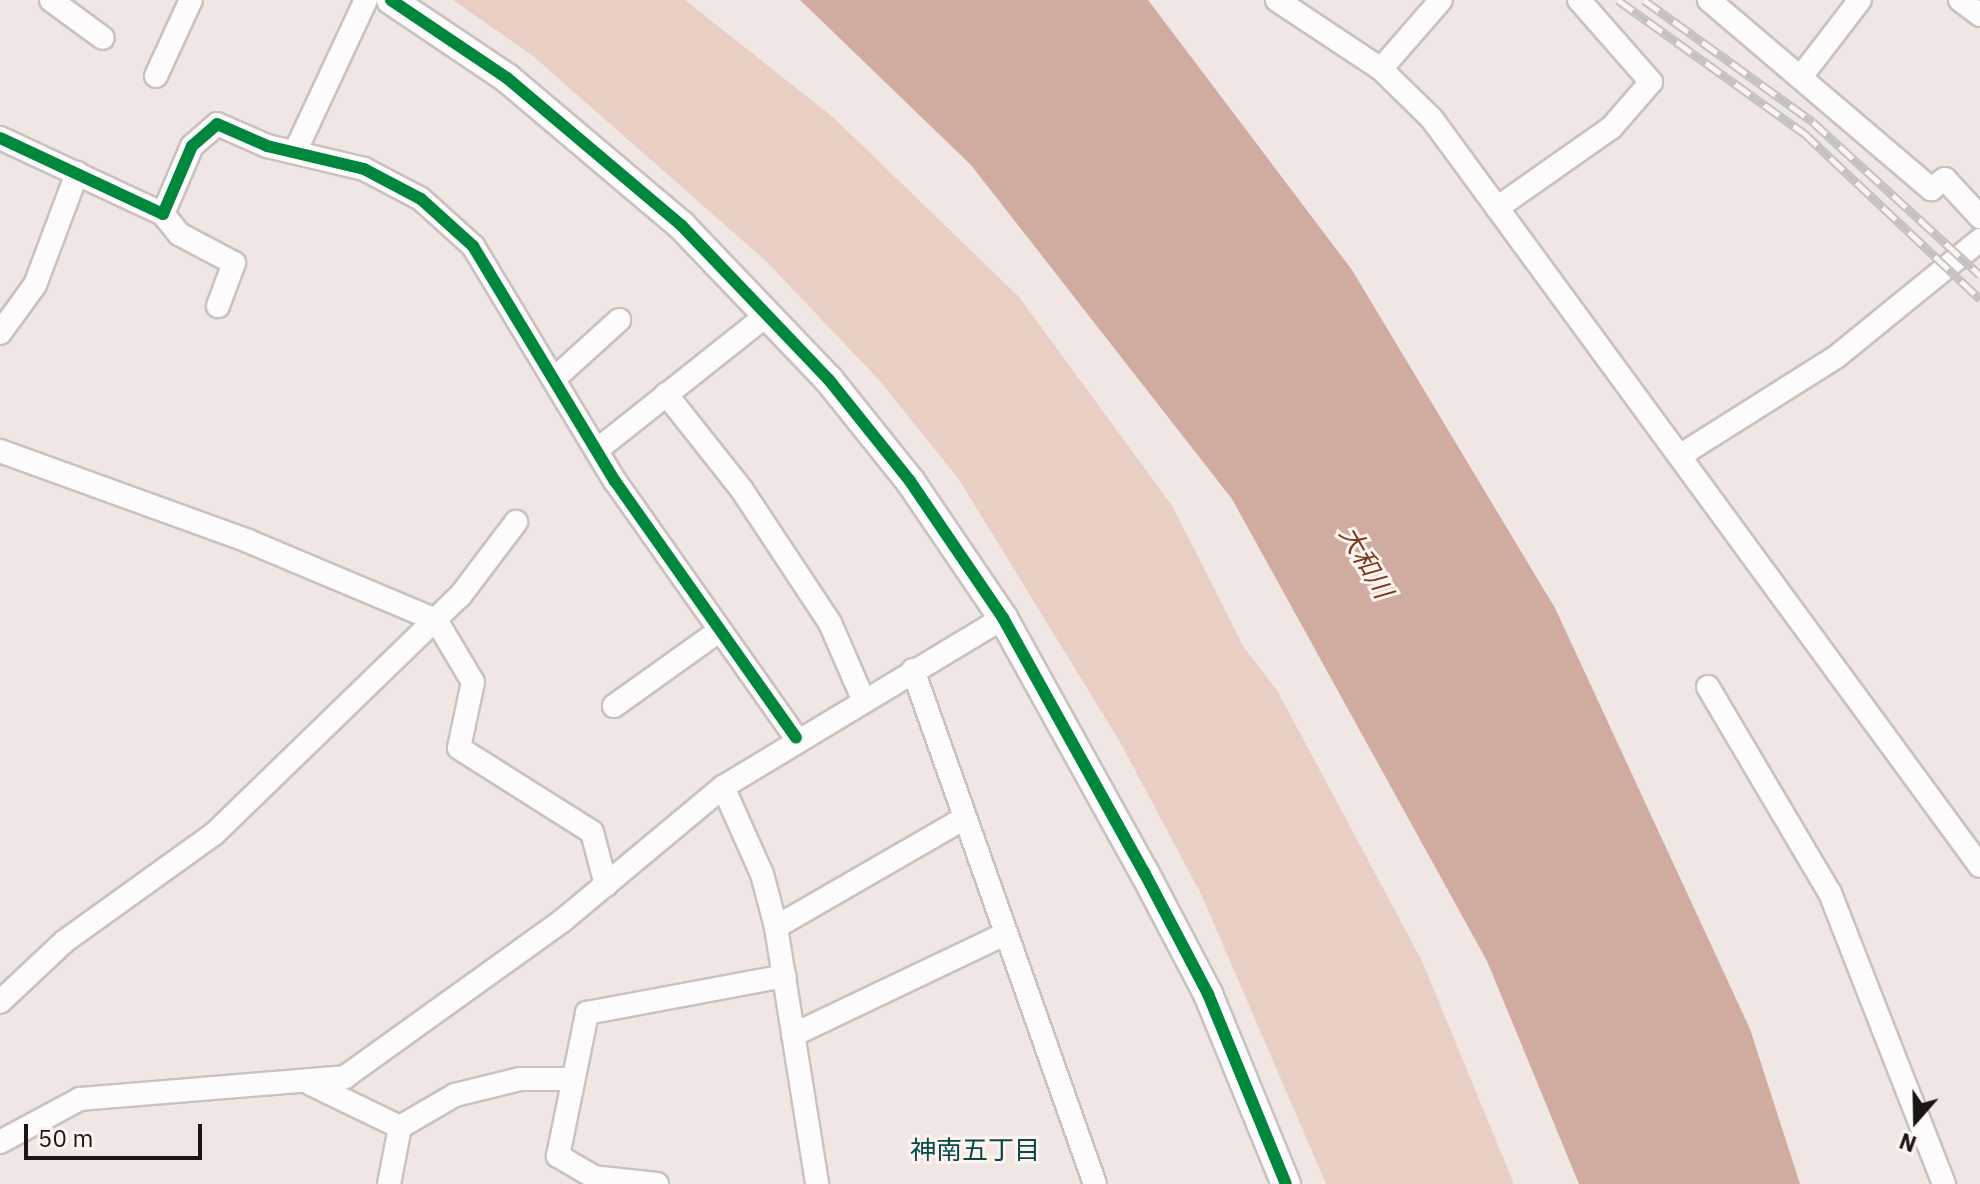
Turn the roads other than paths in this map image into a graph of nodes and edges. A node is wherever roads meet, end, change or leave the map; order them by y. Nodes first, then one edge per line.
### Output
1 (51, 0) edge
2 (191, 0) edge
3 (366, 0) edge
4 (391, 0) edge
5 (1277, 0) edge
6 (1441, 0) edge
7 (1579, 0) edge
8 (1709, 0) edge
9 (1860, 0) edge
10 (1960, 0) edge
11 (1980, 15) edge
12 (103, 38) dead end
13 (1381, 69) junction
14 (1803, 74) junction
15 (156, 76) dead end
16 (0, 138) edge
17 (295, 152) junction
18 (77, 173) junction
19 (1497, 208) junction
20 (163, 214) junction
21 (1980, 217) edge
22 (1980, 240) edge
23 (218, 306) dead end
24 (768, 314) junction
25 (619, 320) dead end
26 (0, 333) edge
27 (554, 379) junction
28 (666, 394) junction
29 (597, 450) junction
30 (0, 451) edge
31 (1681, 455) junction
32 (516, 522) dead end
33 (1003, 618) junction
34 (436, 620) junction
35 (720, 630) junction
36 (913, 670) junction
37 (1708, 687) dead end
38 (863, 699) junction
39 (614, 706) dead end
40 (796, 738) junction
41 (723, 787) junction
42 (963, 819) junction
43 (1980, 866) edge
44 (606, 885) junction
45 (776, 927) junction
46 (1005, 934) junction
47 (785, 976) junction
48 (0, 1002) edge
49 (793, 1035) junction
50 (573, 1079) junction
51 (311, 1084) junction
52 (400, 1127) junction
53 (0, 1142) edge
54 (392, 1174) edge
55 (412, 1184) edge
56 (657, 1184) edge
57 (817, 1184) edge
58 (1095, 1184) edge
59 (1286, 1184) edge
60 (1944, 1184) edge

1 - 12 street
2 - 15 street
3 - 17 street
4 - 24 street
5 - 13 street
6 - 13 street
7 - 19 street
8 - 14 street
9 - 14 street
10 - 11 street
13 - 19 street
14 - 21 street
16 - 18 street
17 - 20 street
17 - 27 street
18 - 20 street
18 - 26 street
19 - 31 street
20 - 23 street
22 - 31 street
24 - 28 street
24 - 33 street
25 - 27 street
27 - 29 street
28 - 29 street
28 - 38 street
29 - 35 street
30 - 34 street
31 - 43 street
32 - 34 street
33 - 36 street
33 - 59 street
34 - 44 street
34 - 48 street
35 - 39 street
35 - 40 street
36 - 38 street
36 - 42 street
37 - 60 street
38 - 40 street
40 - 41 street
41 - 44 street
41 - 45 street
42 - 45 street
42 - 46 street
44 - 51 street
45 - 47 street
46 - 49 street
46 - 58 street
47 - 49 street
47 - 50 street
49 - 57 street
50 - 52 street
50 - 56 street
51 - 52 street
51 - 53 street
52 - 54 street
54 - 55 street

